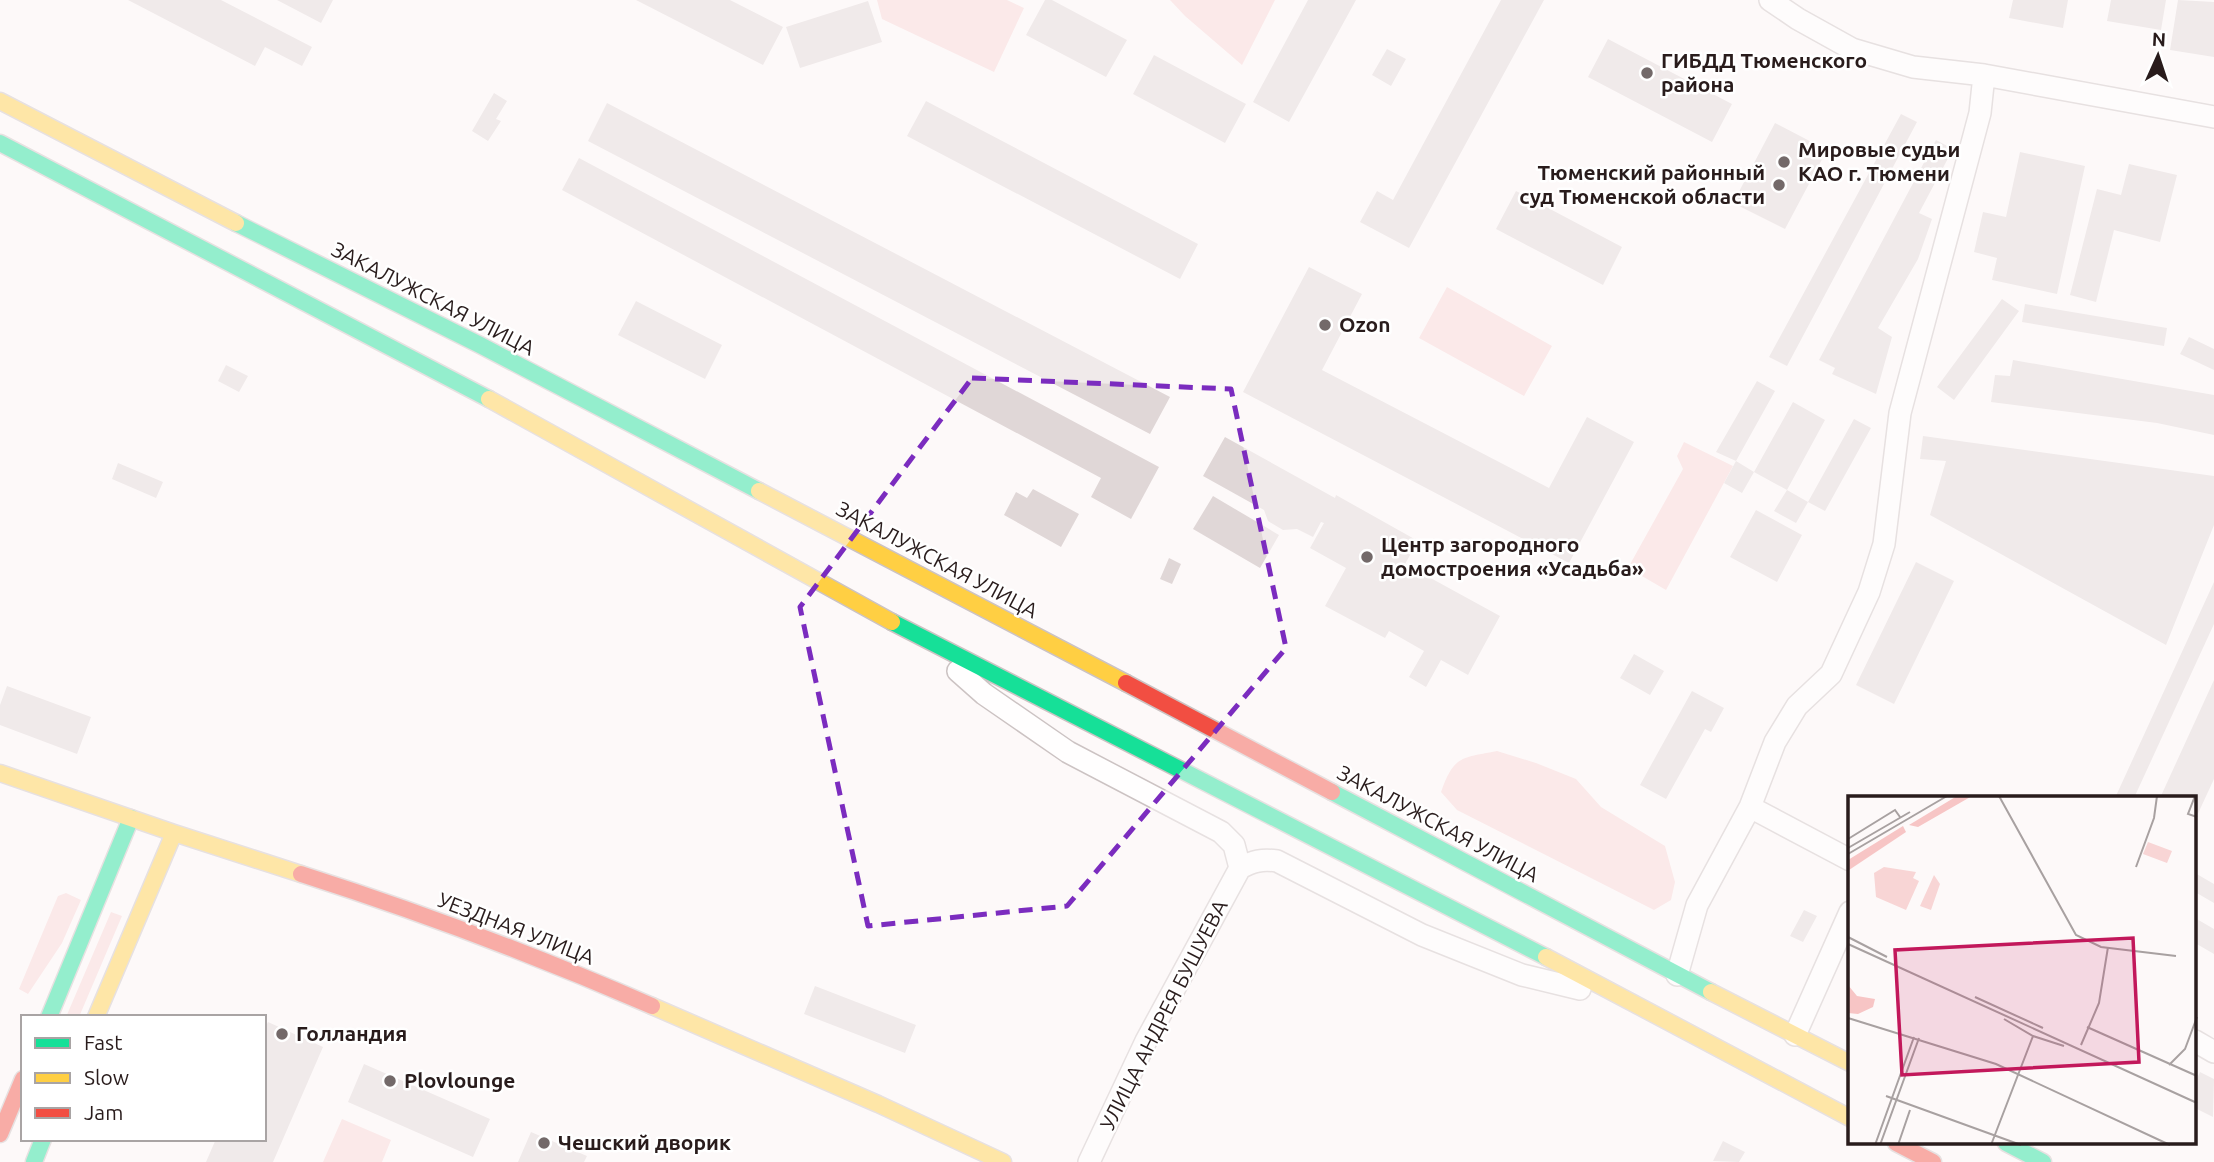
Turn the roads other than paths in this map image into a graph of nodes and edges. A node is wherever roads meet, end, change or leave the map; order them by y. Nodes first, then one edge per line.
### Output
1 (1770, 0) edge
2 (1984, 75) junction
3 (0, 101) edge
4 (2214, 117) edge
5 (0, 143) edge
6 (920, 638) junction
7 (0, 774) edge
8 (1750, 807) junction
9 (131, 818) junction
10 (174, 833) junction
11 (1848, 859) edge
12 (1240, 868) junction
13 (1848, 916) edge
14 (1677, 975) junction
15 (1628, 999) junction
16 (50, 1015) edge
17 (97, 1015) edge
18 (1795, 1035) junction
19 (2196, 1042) edge
20 (2214, 1052) edge
21 (1848, 1062) edge
22 (21, 1085) edge
23 (1848, 1117) edge
24 (0, 1134) edge
25 (42, 1141) edge
26 (1898, 1144) edge
27 (2008, 1144) edge
28 (34, 1162) edge
29 (1003, 1162) edge
30 (1089, 1162) edge
31 (1933, 1162) edge
32 (2043, 1162) edge

1 - 2 street
2 - 4 street
2 - 8 street
3 - 14 main road, ЗАКАЛУЖСКАЯ УЛИЦА
5 - 6 main road
6 - 12 street
6 - 15 main road
7 - 9 main road, УЕЗДНАЯ УЛИЦА
8 - 11 street
8 - 14 street
9 - 10 main road, УЕЗДНАЯ УЛИЦА
9 - 16 main road
10 - 17 main road
10 - 29 main road, УЕЗДНАЯ УЛИЦА
12 - 15 street
12 - 30 street, УЛИЦА АНДРЕЯ БУШУЕВА
13 - 18 street
14 - 18 main road, ЗАКАЛУЖСКАЯ УЛИЦА
15 - 23 main road
18 - 21 main road, ЗАКАЛУЖСКАЯ УЛИЦА
19 - 20 street
22 - 24 main road
25 - 28 main road
26 - 31 main road
27 - 32 main road

